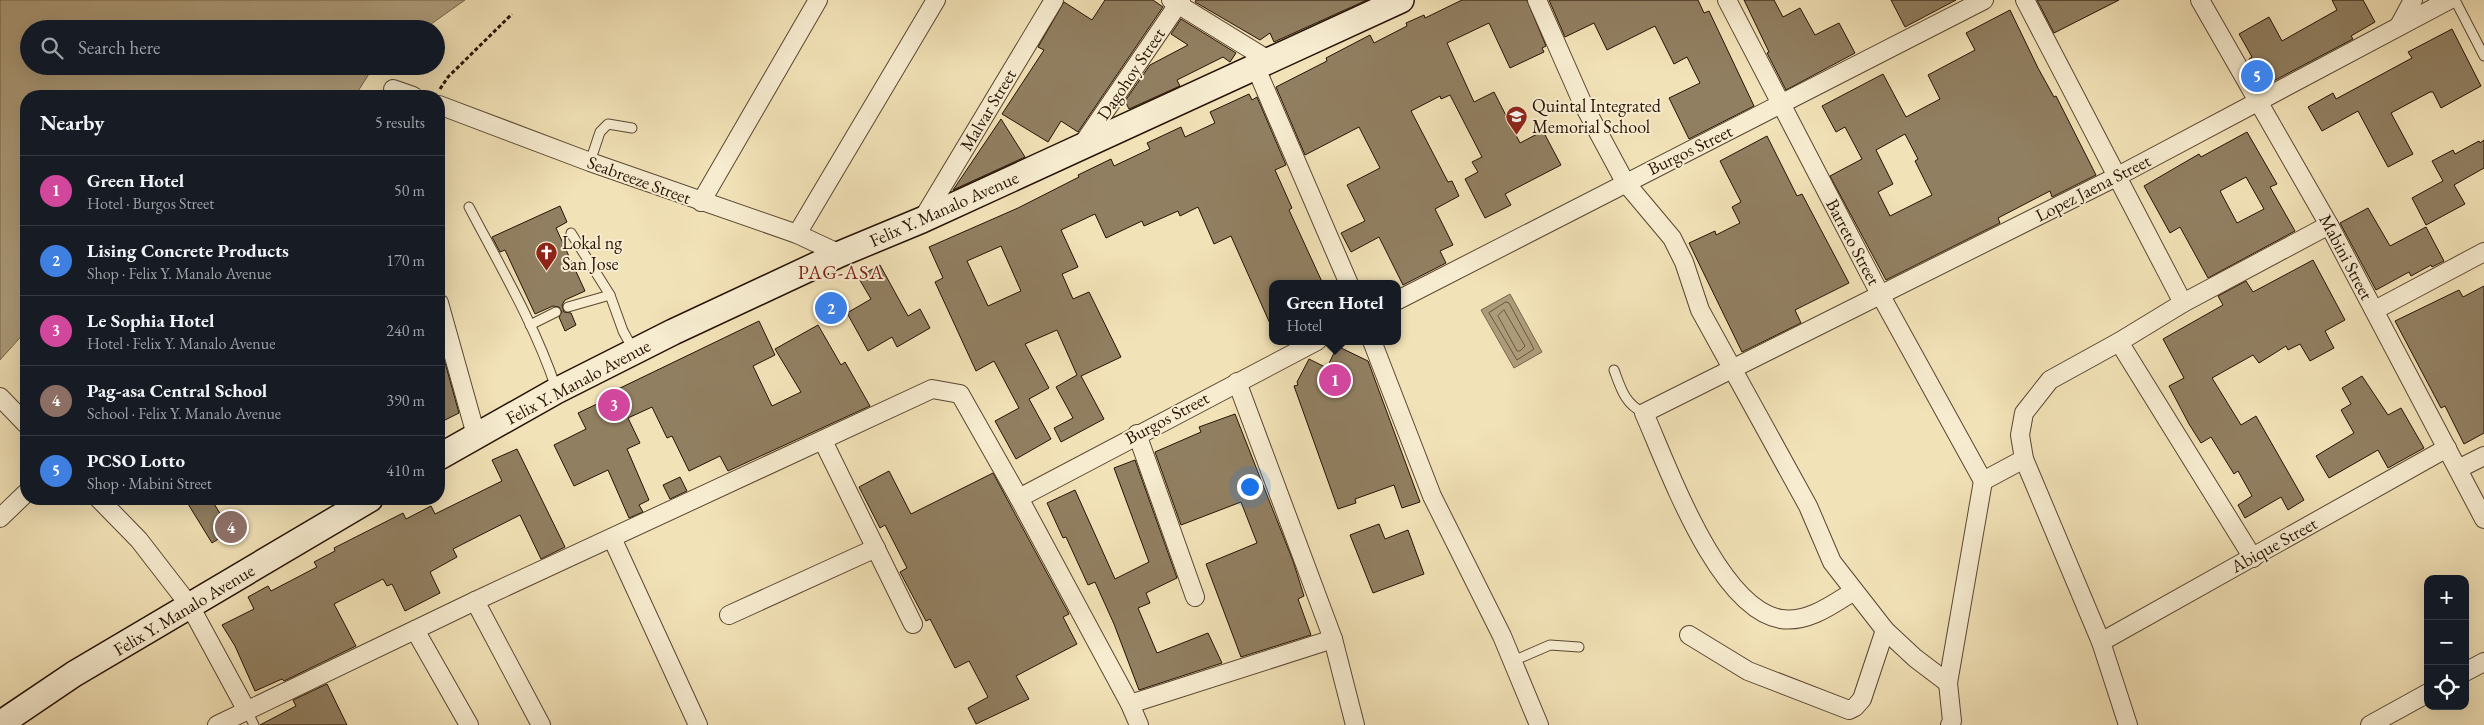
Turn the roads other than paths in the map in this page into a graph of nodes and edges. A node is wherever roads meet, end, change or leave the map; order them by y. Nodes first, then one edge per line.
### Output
1 (818, 0) edge
2 (936, 0) edge
3 (1054, 0) edge
4 (1537, 0) edge
5 (1728, 0) edge
6 (1984, 0) edge
7 (2025, 0) edge
8 (2200, 0) edge
9 (2413, 0) edge
10 (2448, 0) edge
11 (2455, 0) edge
12 (1396, 1) edge
13 (1177, 2) edge
14 (2400, 26) junction
15 (2484, 56) edge
16 (1263, 65) junction
17 (393, 89) dead end
18 (396, 90) edge
19 (2260, 102) junction
20 (1781, 105) junction
21 (445, 107) edge
22 (632, 128) dead end
23 (1080, 148) junction
24 (590, 162) junction
25 (2118, 176) junction
26 (1625, 182) junction
27 (701, 202) junction
28 (469, 207) dead end
29 (922, 220) junction
30 (2329, 225) junction
31 (571, 232) dead end
32 (797, 234) junction
33 (2484, 252) edge
34 (840, 254) junction
35 (1347, 280) edge
36 (610, 295) junction
37 (1881, 296) junction
38 (1401, 298) edge
39 (2183, 303) junction
40 (568, 307) dead end
41 (2375, 310) junction
42 (556, 312) dead end
43 (445, 324) edge
44 (530, 326) junction
45 (2119, 342) junction
46 (1309, 345) edge
47 (1374, 345) edge
48 (635, 352) junction
49 (1734, 369) junction
50 (1614, 370) dead end
51 (1237, 382) junction
52 (556, 391) junction
53 (0, 397) edge
54 (1644, 413) junction
55 (20, 418) edge
56 (1137, 434) junction
57 (476, 435) junction
58 (823, 441) junction
59 (2447, 448) junction
60 (445, 453) edge
61 (2484, 456) edge
62 (2024, 459) junction
63 (2458, 469) junction
64 (1983, 481) junction
65 (1019, 498) junction
66 (20, 499) edge
67 (105, 505) edge
68 (360, 505) edge
69 (0, 518) edge
70 (2484, 519) edge
71 (612, 538) junction
72 (876, 548) junction
73 (2253, 558) junction
74 (1854, 591) junction
75 (1195, 597) dead end
76 (475, 601) junction
77 (190, 606) junction
78 (729, 615) dead end
79 (913, 624) dead end
80 (415, 630) junction
81 (1885, 630) junction
82 (1689, 635) dead end
83 (1333, 639) junction
84 (2101, 642) junction
85 (1579, 647) dead end
86 (1512, 661) junction
87 (2484, 662) edge
88 (2469, 670) edge
89 (1948, 683) junction
90 (2424, 695) edge
91 (1130, 704) junction
92 (251, 718) edge
93 (2122, 723) edge
94 (0, 724) edge
95 (217, 725) edge
96 (469, 725) edge
97 (541, 725) edge
98 (698, 725) edge
99 (1138, 725) edge
100 (1355, 725) edge
101 (1539, 725) edge
102 (1950, 725) edge
103 (2370, 725) edge

1 - 27 street
2 - 32 street
3 - 29 street, Malvar Street
4 - 26 street
5 - 20 street, Barreto Street
6 - 20 street, Burgos Street
7 - 25 street
8 - 19 street, Mabini Street
9 - 14 street
10 - 14 street, Lopez Jaena Street
11 - 15 lane
12 - 16 main road, Felix Y. Manalo Avenue
13 - 16 street
13 - 23 street, Dagohoy Street
14 - 19 street, Lopez Jaena Street
16 - 23 main road, Felix Y. Manalo Avenue
16 - 35 street
17 - 18 street
19 - 25 street, Lopez Jaena Street
19 - 30 street, Mabini Street
20 - 26 street, Burgos Street
20 - 37 street, Barreto Street
21 - 24 street, Seabreeze Street
22 - 24 lane
23 - 29 main road, Felix Y. Manalo Avenue
24 - 27 street, Seabreeze Street
25 - 37 street, Lopez Jaena Street
25 - 39 street
26 - 38 street, Burgos Street
26 - 49 street
27 - 32 street, Seabreeze Street
28 - 44 lane
29 - 34 main road, Felix Y. Manalo Avenue
30 - 39 street
30 - 41 street, Mabini Street
31 - 36 lane
32 - 34 street, Seabreeze Street
33 - 41 street
34 - 48 main road, Felix Y. Manalo Avenue
36 - 40 lane
36 - 48 lane
37 - 49 street, Lopez Jaena Street
37 - 64 street, Barreto Street
39 - 45 street
41 - 59 street, Mabini Street
42 - 44 lane
43 - 57 street
44 - 52 lane
45 - 62 street
45 - 73 street
46 - 51 street, Burgos Street
47 - 86 street
48 - 52 main road, Felix Y. Manalo Avenue
49 - 54 street, Lopez Jaena Street
49 - 74 street
50 - 54 lane
51 - 56 street, Burgos Street
51 - 83 street
52 - 57 main road, Felix Y. Manalo Avenue
53 - 55 street
54 - 74 street
56 - 65 street, Burgos Street
56 - 75 street
57 - 60 main road, Felix Y. Manalo Avenue
58 - 65 street
58 - 71 street
58 - 72 street
59 - 63 street, Mabini Street
59 - 73 street, Abique Street
61 - 63 street
62 - 64 street
62 - 84 street
63 - 70 street, Mabini Street
64 - 89 street
65 - 91 street
66 - 69 street
67 - 77 street
68 - 77 main road, Felix Y. Manalo Avenue
71 - 76 street
71 - 98 street
72 - 78 street
72 - 79 street
73 - 84 street, Abique Street
74 - 81 street
76 - 80 street
76 - 97 street
77 - 92 street
77 - 94 main road, Felix Y. Manalo Avenue
80 - 92 street
80 - 96 street
81 - 82 street
81 - 89 street
83 - 91 street
83 - 100 street
84 - 93 street
85 - 86 lane
86 - 101 street
87 - 88 street
89 - 102 street
90 - 103 street
91 - 99 street
92 - 95 street

